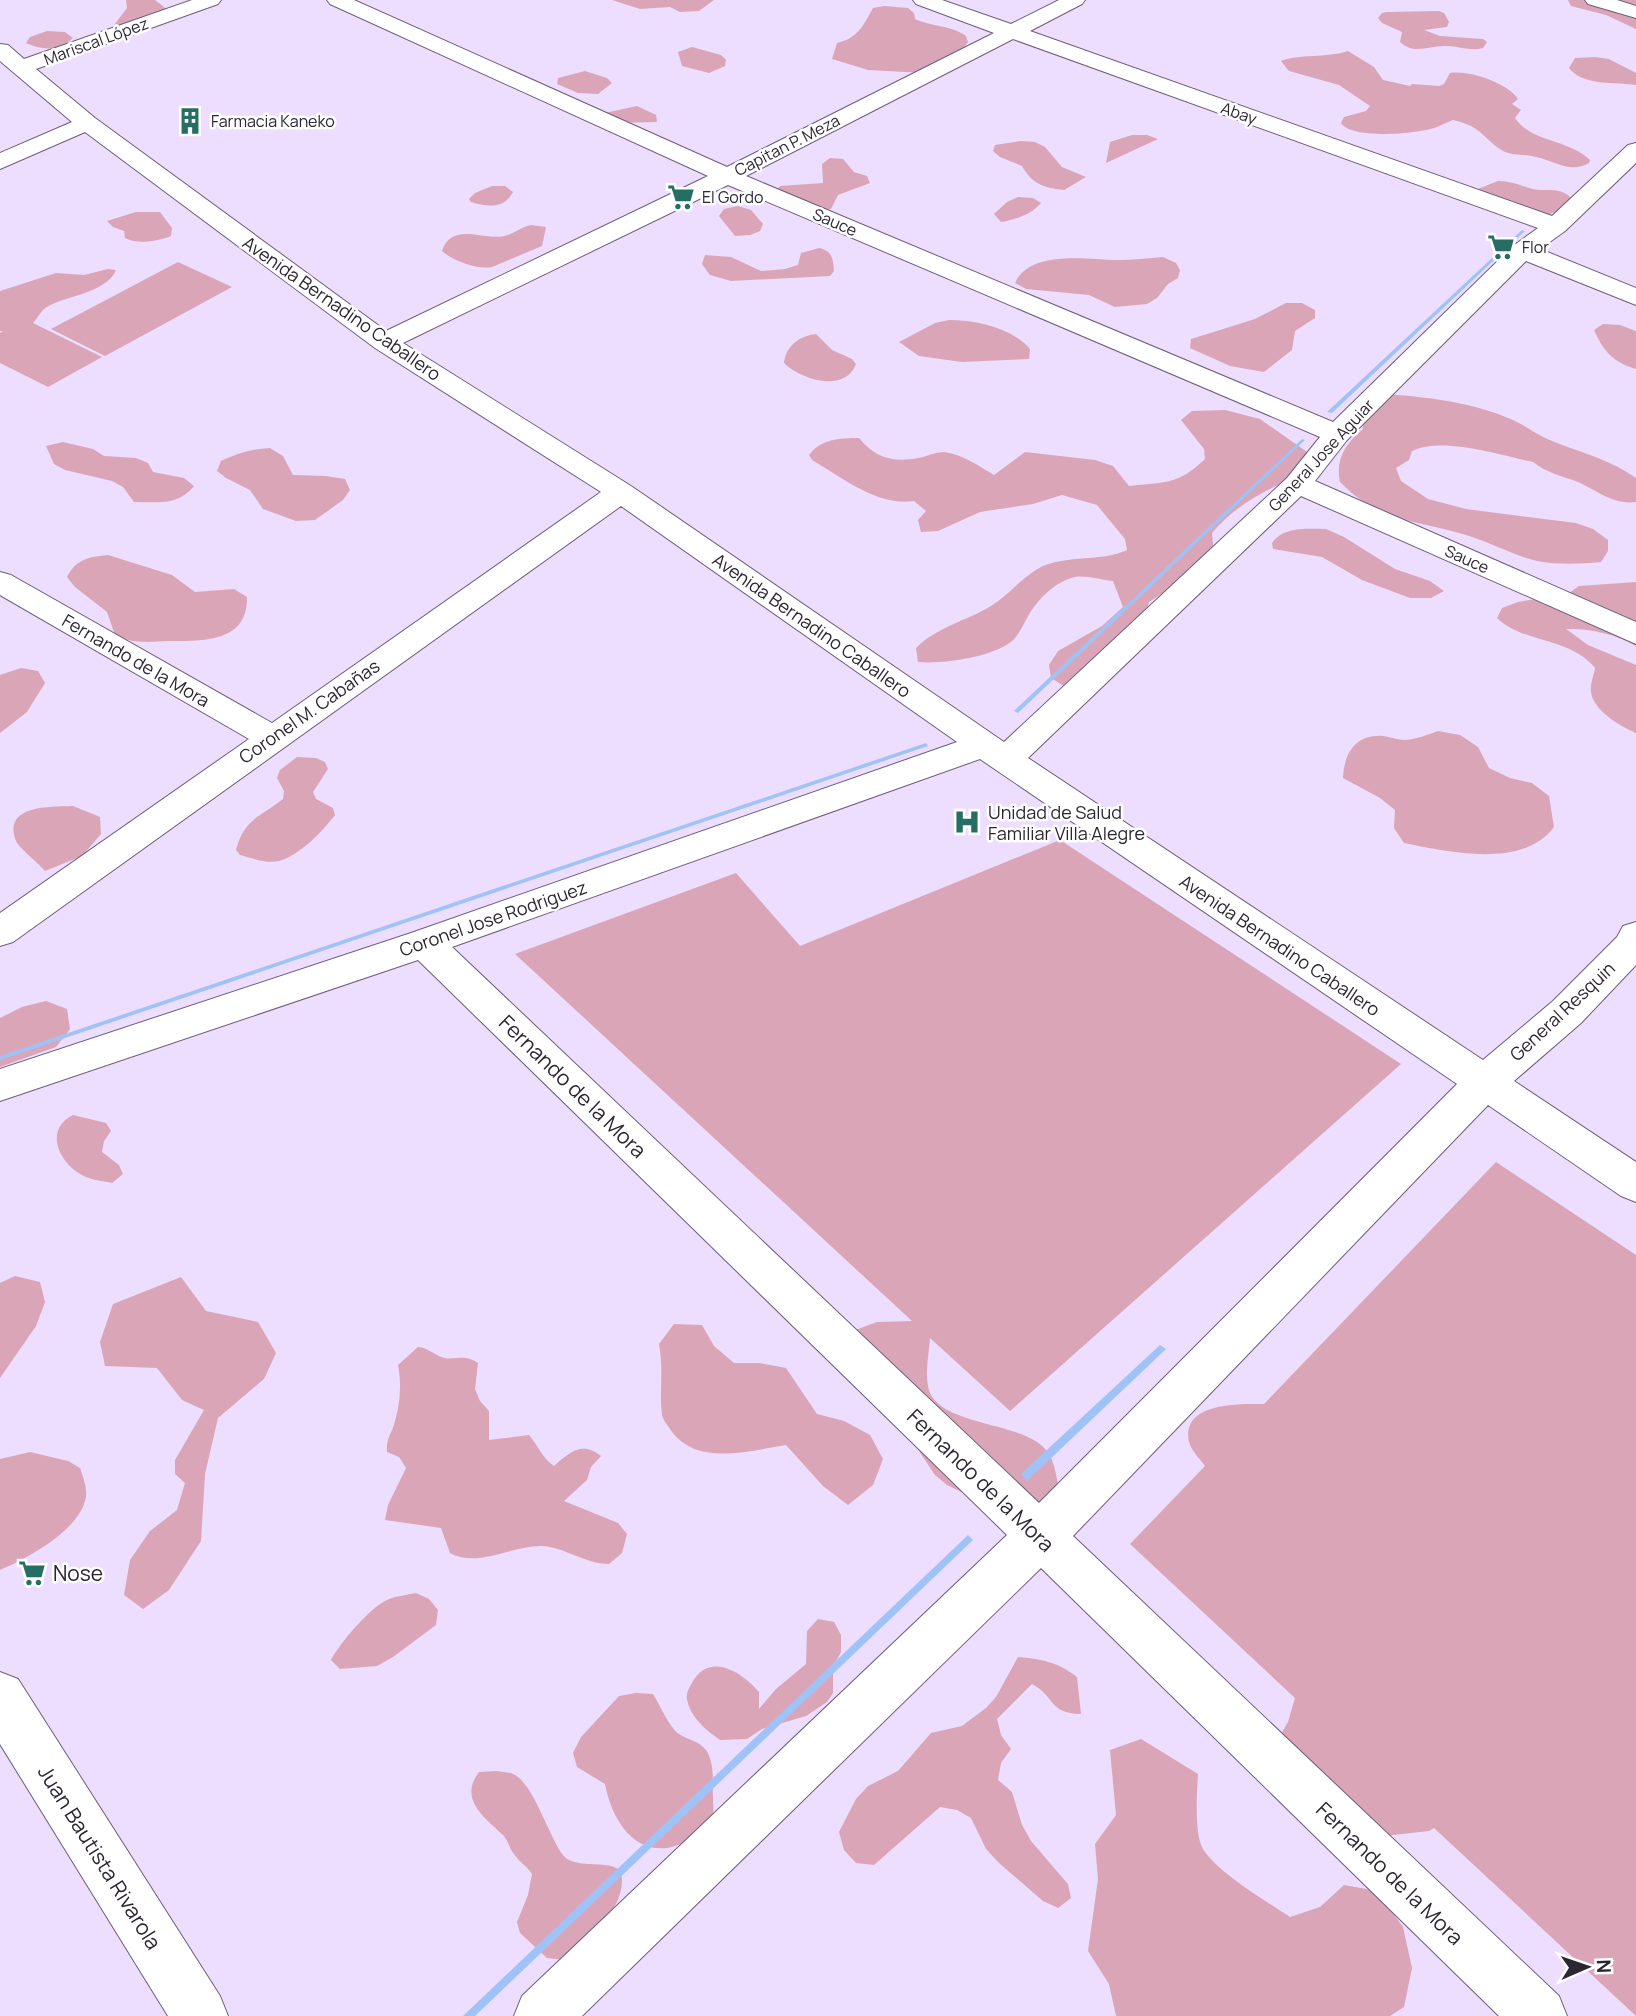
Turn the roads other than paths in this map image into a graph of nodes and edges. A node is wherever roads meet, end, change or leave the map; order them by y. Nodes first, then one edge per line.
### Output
1 (211, 0) edge
2 (337, 0) edge
3 (923, 0) edge
4 (1075, 0) edge
5 (1595, 0) edge
6 (1636, 12) edge
7 (1010, 32) junction
8 (10, 59) edge
9 (87, 122) junction
10 (1636, 150) edge
11 (0, 162) edge
12 (727, 176) junction
13 (1556, 226) junction
14 (1522, 251) junction
15 (1636, 297) edge
16 (384, 342) junction
17 (1337, 433) junction
18 (1297, 484) junction
19 (621, 492) junction
20 (0, 582) edge
21 (1636, 634) edge
22 (271, 737) junction
23 (995, 752) junction
24 (0, 932) edge
25 (1636, 936) edge
26 (424, 943) junction
27 (1485, 1083) junction
28 (0, 1085) edge
29 (1636, 1184) edge
30 (1040, 1536) junction
31 (0, 1697) edge
32 (200, 2016) edge
33 (542, 2016) edge
34 (1539, 2016) edge

1 - 8 street, Mariscal López
2 - 12 street, Sauce
3 - 7 street, Abay
4 - 7 street, Capitan P. Meza
5 - 6 street
7 - 12 street, Capitan P. Meza
7 - 13 street, Abay
8 - 9 street, Avenida Bernadino Caballero
9 - 11 street
9 - 16 street, Avenida Bernadino Caballero
10 - 13 street, General Jose Aguiar
12 - 16 street, Capitan P. Meza
12 - 17 street, Sauce
13 - 14 street, General Jose Aguiar
14 - 15 street
14 - 17 street, General Jose Aguiar
16 - 19 street, Avenida Bernadino Caballero
17 - 18 street, General Jose Aguiar
18 - 21 street, Sauce
18 - 23 street, General Jose Aguiar
19 - 22 street, Coronel M. Cabañas
19 - 23 street, Avenida Bernadino Caballero
20 - 22 street, Fernando de la Mora
22 - 24 street, Coronel M. Cabañas
23 - 26 street, Coronel Jose Rodriguez
23 - 27 street, Avenida Bernadino Caballero
25 - 27 street, General Resquin
26 - 28 street, Coronel Jose Rodriguez
26 - 30 street, Fernando de la Mora
27 - 29 street, Avenida Bernadino Caballero
27 - 30 street, General Resquin
30 - 33 street, General Resquin
30 - 34 street, Fernando de la Mora
31 - 32 street, Juan Bautista Rivarola

